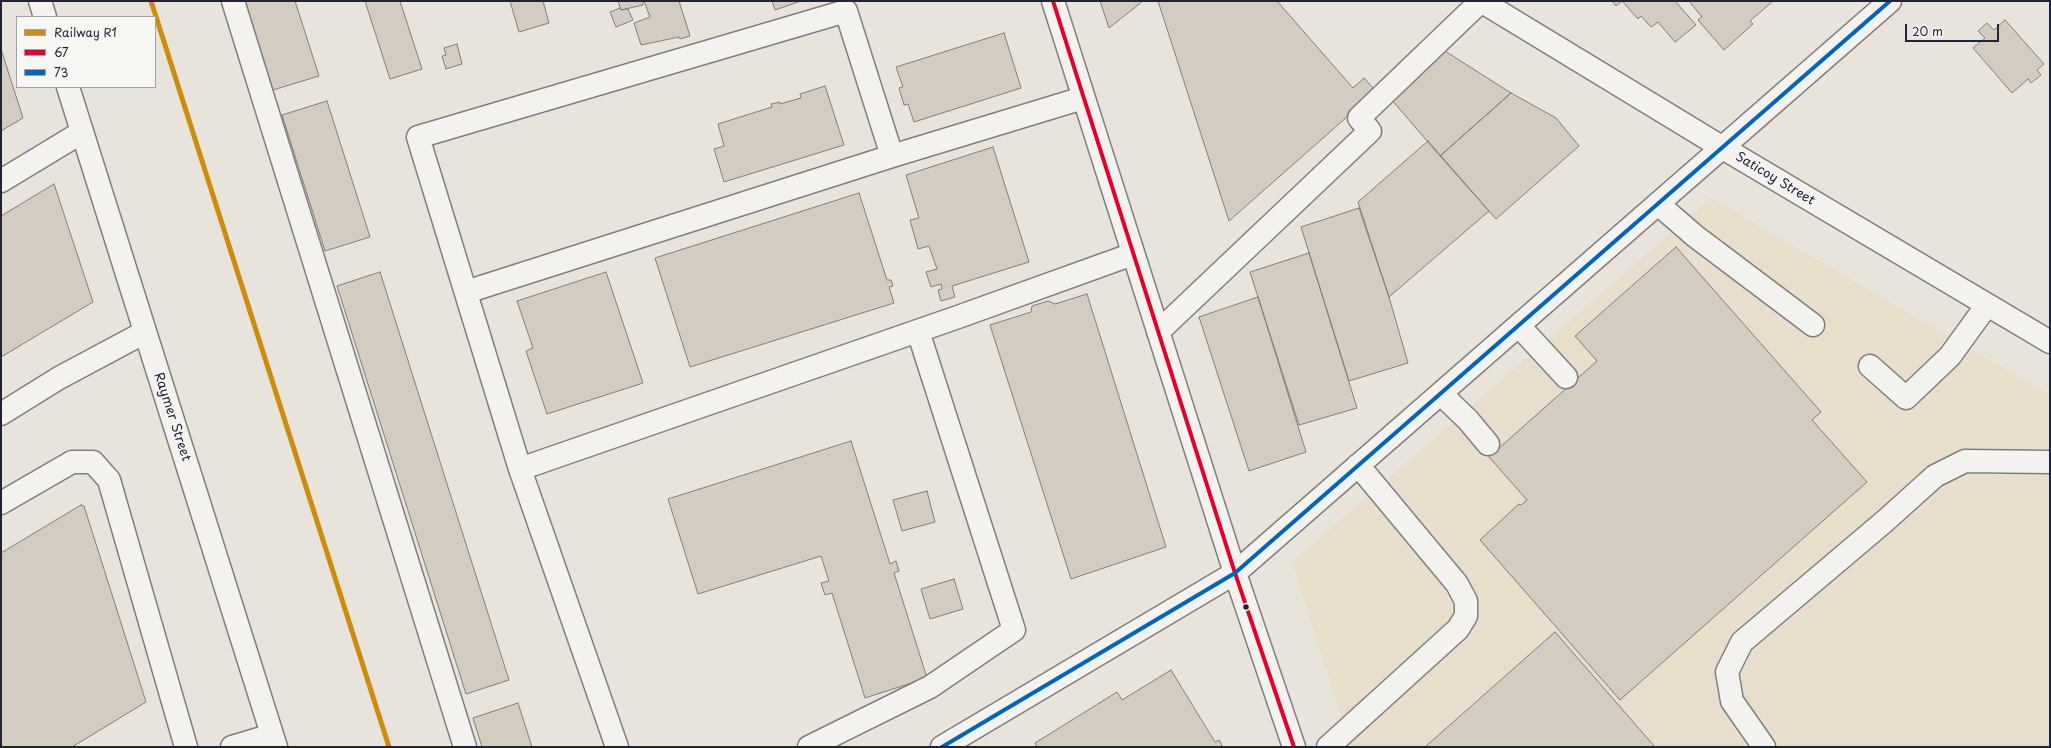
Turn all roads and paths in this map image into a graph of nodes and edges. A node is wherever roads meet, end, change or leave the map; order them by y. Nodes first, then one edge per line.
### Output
1 (40, 1) edge
2 (233, 1) edge
3 (1053, 1) edge
4 (1481, 1) edge
5 (1890, 1) edge
6 (46, 16) edge
7 (68, 88) edge
8 (1083, 98) junction
9 (82, 132) junction
10 (1722, 148) junction
11 (892, 156) junction
12 (1, 181) edge
13 (1658, 204) junction
14 (1133, 254) junction
15 (466, 292) junction
16 (1987, 305) junction
17 (1813, 325) dead end
18 (1519, 326) junction
19 (918, 331) junction
20 (145, 332) junction
21 (1158, 332) junction
22 (2050, 342) edge
23 (1870, 366) dead end
24 (1566, 377) dead end
25 (1440, 394) junction
26 (1, 414) edge
27 (1488, 444) dead end
28 (2050, 462) edge
29 (1358, 465) junction
30 (520, 469) junction
31 (1, 503) edge
32 (1235, 573) junction
33 (968, 740) edge
34 (274, 741) edge
35 (186, 747) edge
36 (232, 747) edge
37 (465, 747) edge
38 (616, 747) edge
39 (809, 747) edge
40 (942, 747) edge
41 (1294, 747) edge
42 (1328, 747) edge
43 (1764, 747) edge

1 - 6 street
2 - 37 street
3 - 8 street
4 - 10 street, Saticoy Street
4 - 21 street
5 - 10 street
7 - 9 street, Raymer Street
8 - 11 street
8 - 14 street
9 - 12 street
9 - 20 street, Raymer Street
10 - 13 street
10 - 16 street, Saticoy Street
11 - 15 street
11 - 15 street
13 - 17 street
13 - 18 street
14 - 19 street
14 - 21 street
15 - 30 street
16 - 22 street, Saticoy Street
16 - 23 street
18 - 24 street
18 - 25 street
19 - 30 street
19 - 39 street
20 - 26 street
20 - 34 street, Raymer Street
21 - 32 street
25 - 27 street
25 - 29 street
28 - 43 street
29 - 32 street
29 - 42 street
30 - 38 street
31 - 35 street
32 - 33 street
32 - 41 street
33 - 40 street
34 - 36 street

